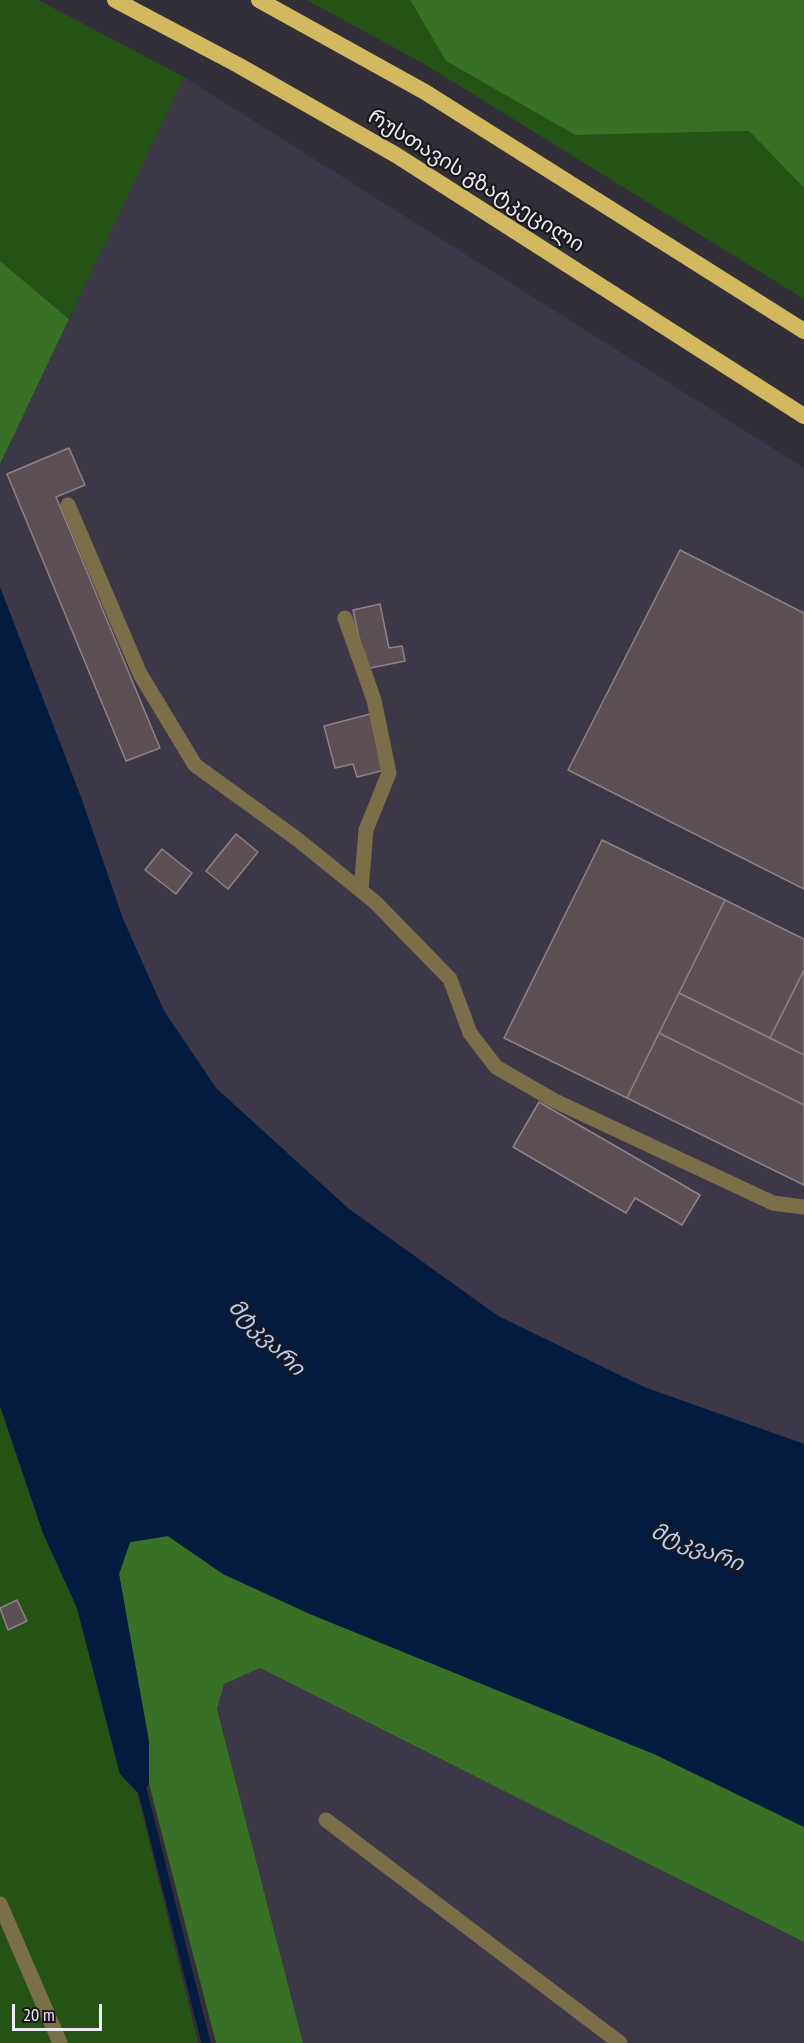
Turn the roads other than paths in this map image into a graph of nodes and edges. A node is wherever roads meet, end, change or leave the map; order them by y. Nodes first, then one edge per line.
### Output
1 (115, 0) edge
2 (259, 0) edge
3 (804, 331) edge
4 (804, 416) edge
5 (68, 505) dead end
6 (345, 618) dead end
7 (361, 891) junction
8 (804, 1207) edge
9 (326, 1820) dead end
10 (0, 1904) edge
11 (60, 2043) edge
12 (620, 2043) edge

1 - 4 highway, რუსთავის გზატკეცილი
2 - 3 highway
5 - 7 street
6 - 7 street
7 - 8 street
9 - 12 street
10 - 11 street

